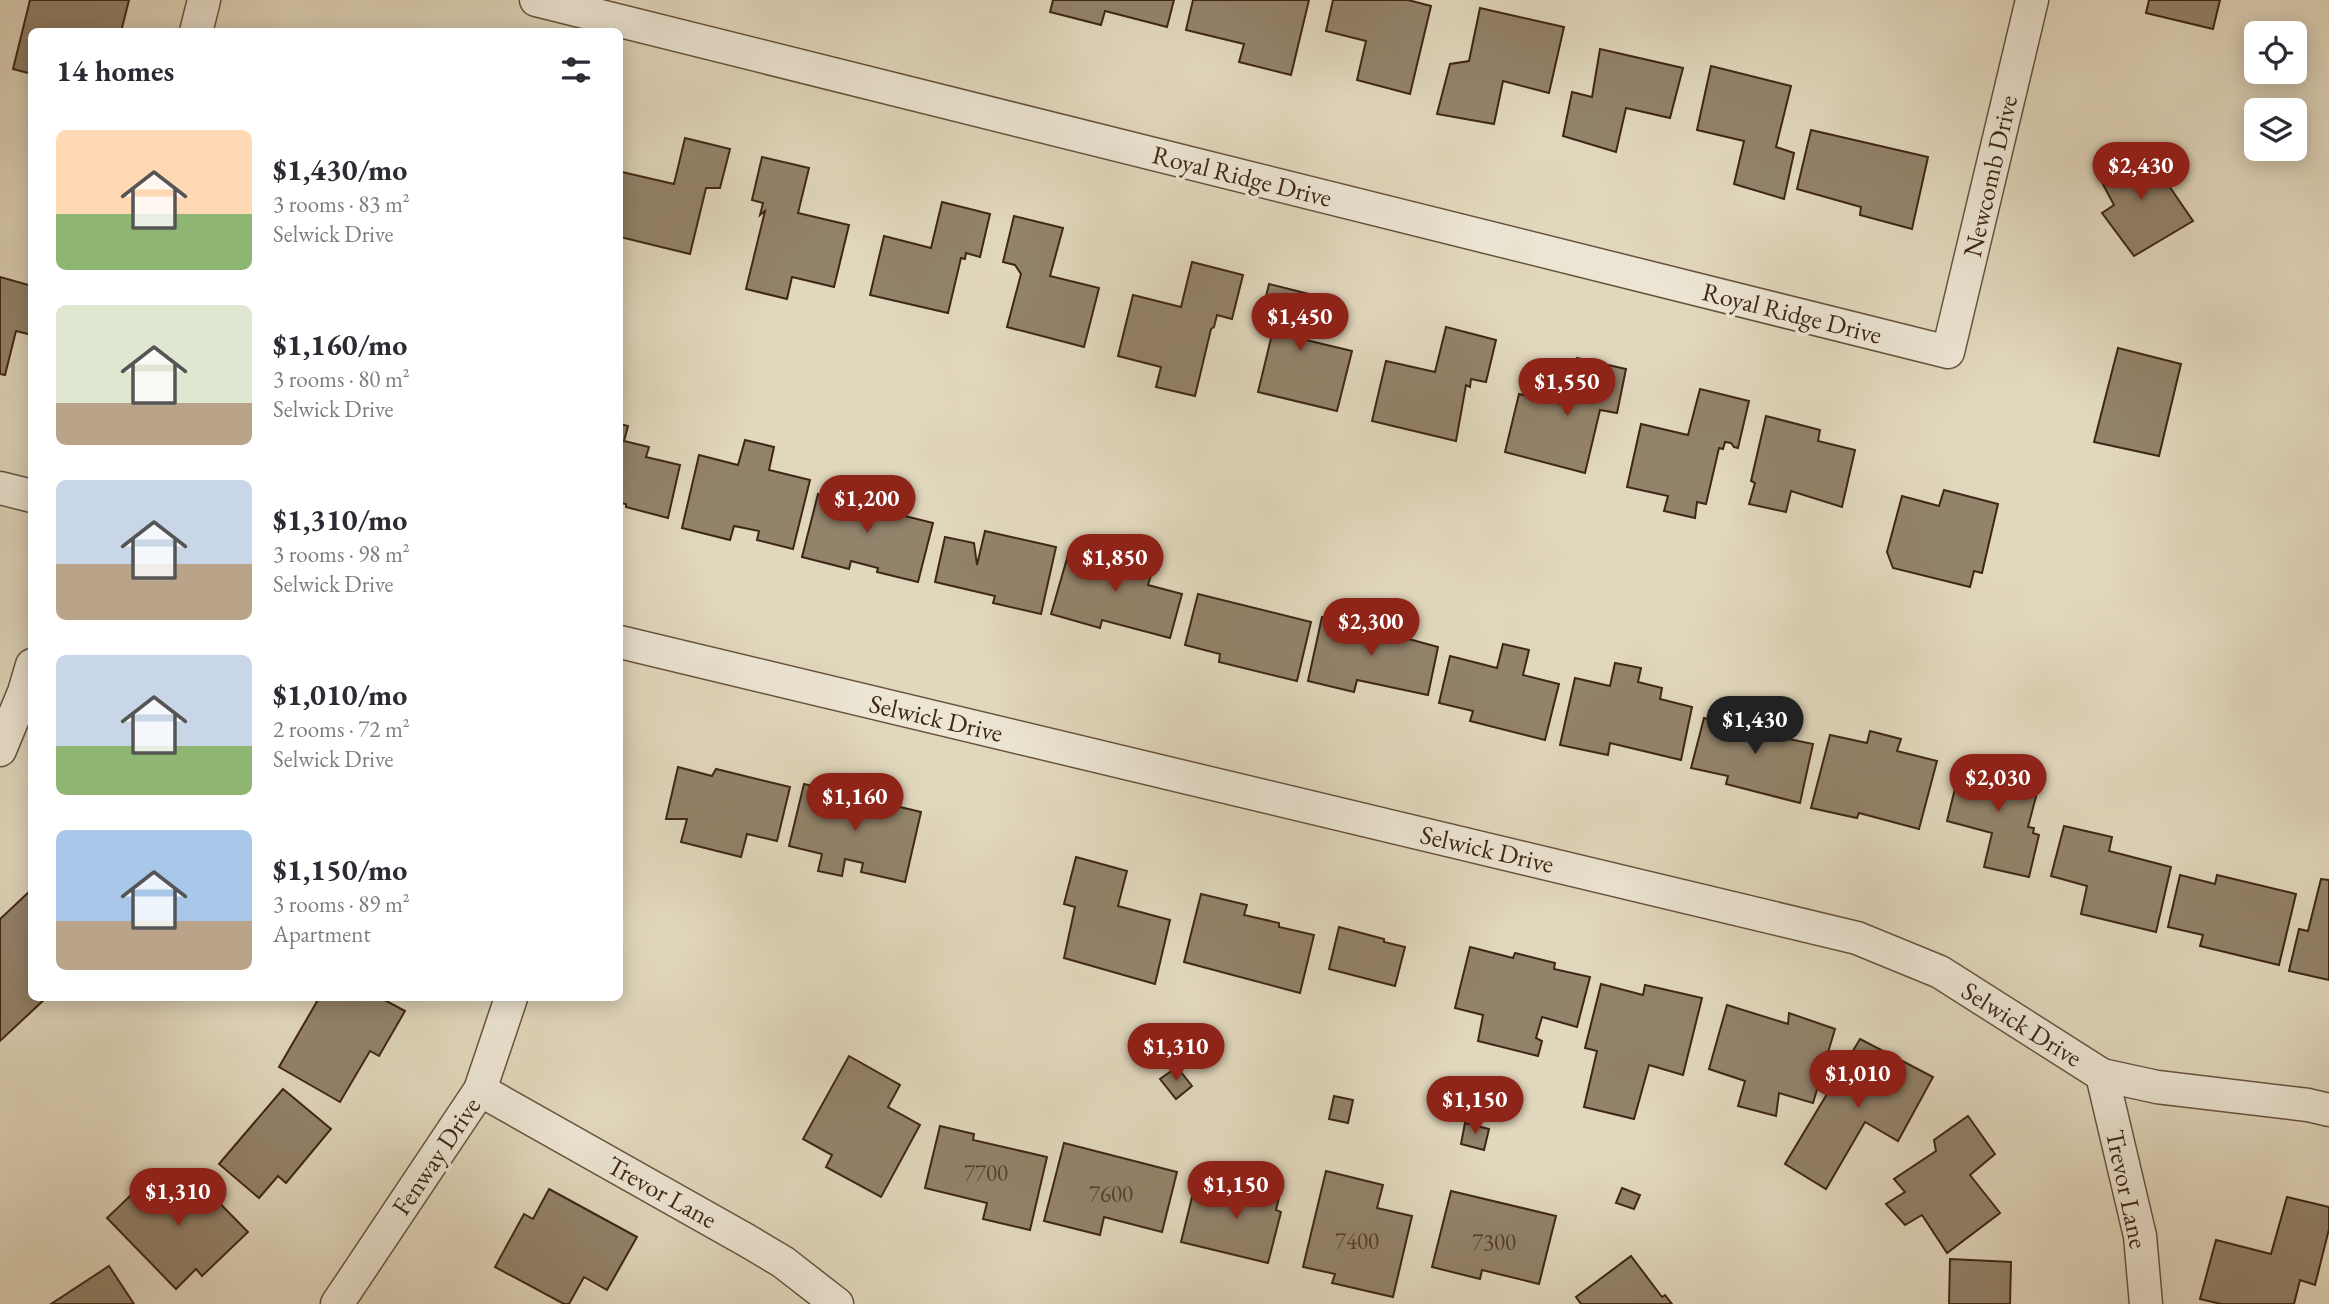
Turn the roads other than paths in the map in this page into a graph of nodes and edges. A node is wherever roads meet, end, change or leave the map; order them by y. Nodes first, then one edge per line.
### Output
1 (204, 0) edge
2 (536, 0) edge
3 (2032, 0) edge
4 (197, 28) edge
5 (1948, 352) joint
6 (0, 488) edge
7 (28, 495) edge
8 (623, 652) edge
9 (28, 678) edge
10 (0, 750) edge
11 (510, 1001) edge
12 (2102, 1075) junction
13 (480, 1090) junction
14 (2329, 1110) edge
15 (337, 1304) edge
16 (837, 1304) edge
17 (2146, 1304) edge

1 - 4 street
2 - 5 street, Royal Ridge Drive
3 - 5 street, Newcomb Drive
6 - 7 street
8 - 12 street, Selwick Drive
9 - 10 street
11 - 13 street, Fenway Drive
12 - 14 street, Selwick Drive
12 - 17 street, Trevor Lane
13 - 15 street, Fenway Drive
13 - 16 street, Trevor Lane

